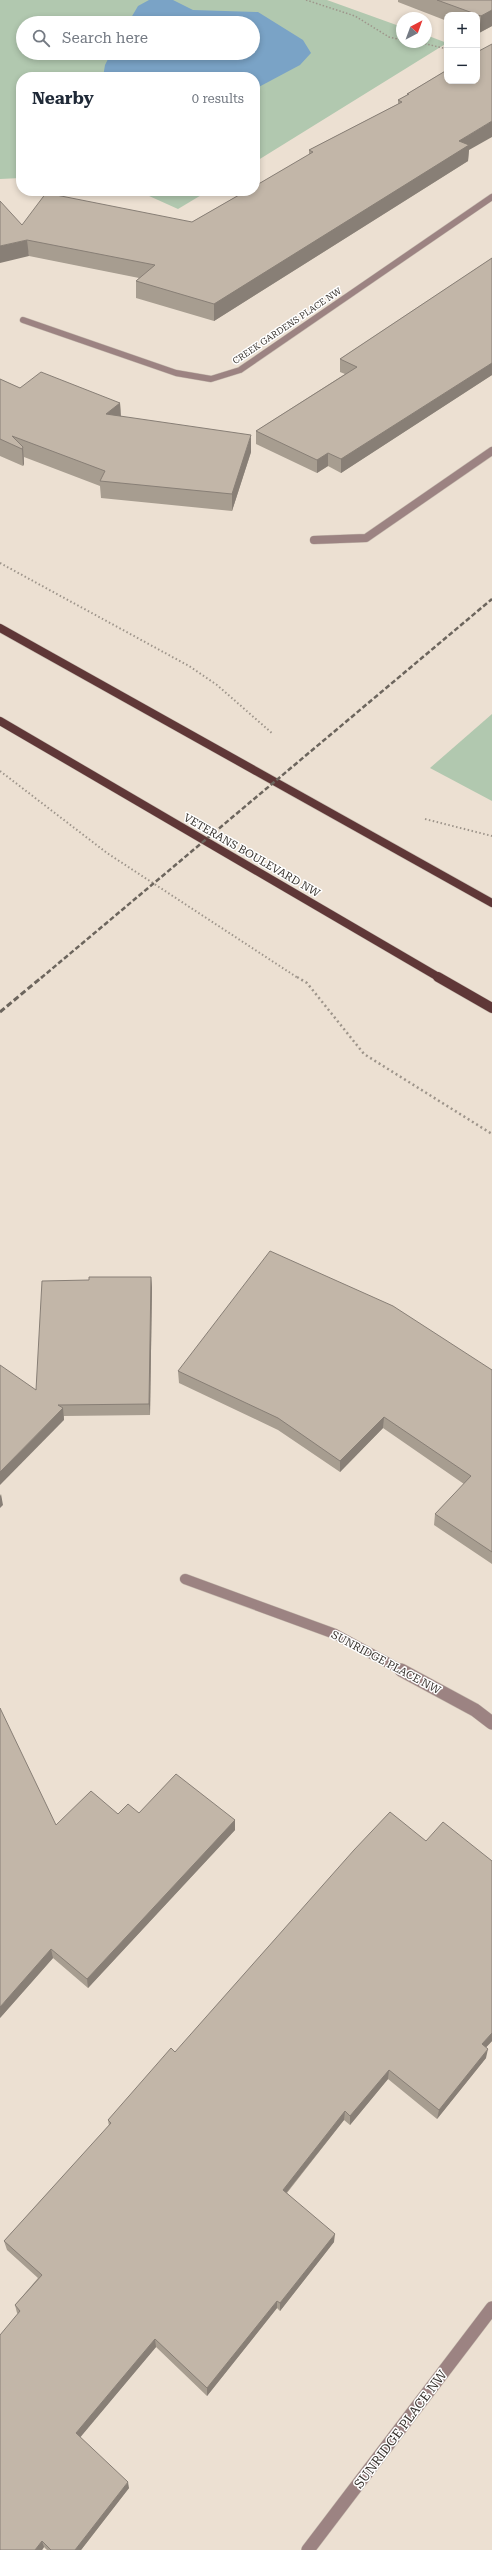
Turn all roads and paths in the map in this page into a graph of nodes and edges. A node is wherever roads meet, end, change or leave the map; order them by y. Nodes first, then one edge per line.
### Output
1 (306, 0) edge
2 (396, 39) edge
3 (432, 44) edge
4 (444, 48) edge
5 (492, 197) edge
6 (23, 320) dead end
7 (492, 451) edge
8 (314, 540) dead end
9 (0, 563) edge
10 (0, 628) edge
11 (0, 721) edge
12 (276, 736) dead end
13 (0, 771) edge
14 (419, 818) dead end
15 (492, 836) edge
16 (492, 903) edge
17 (492, 1008) edge
18 (492, 1134) edge
19 (185, 1579) dead end
20 (492, 1723) edge
21 (492, 2308) edge
22 (308, 2550) edge

1 - 2 path
3 - 4 path
5 - 6 street, CREEK GARDENS PLACE NW
7 - 8 street
9 - 12 path
10 - 16 main road
11 - 17 main road, VETERANS BOULEVARD NW
13 - 18 path
14 - 15 path
19 - 20 street, SUNRIDGE PLACE NW
21 - 22 street, SUNRIDGE PLACE NW

